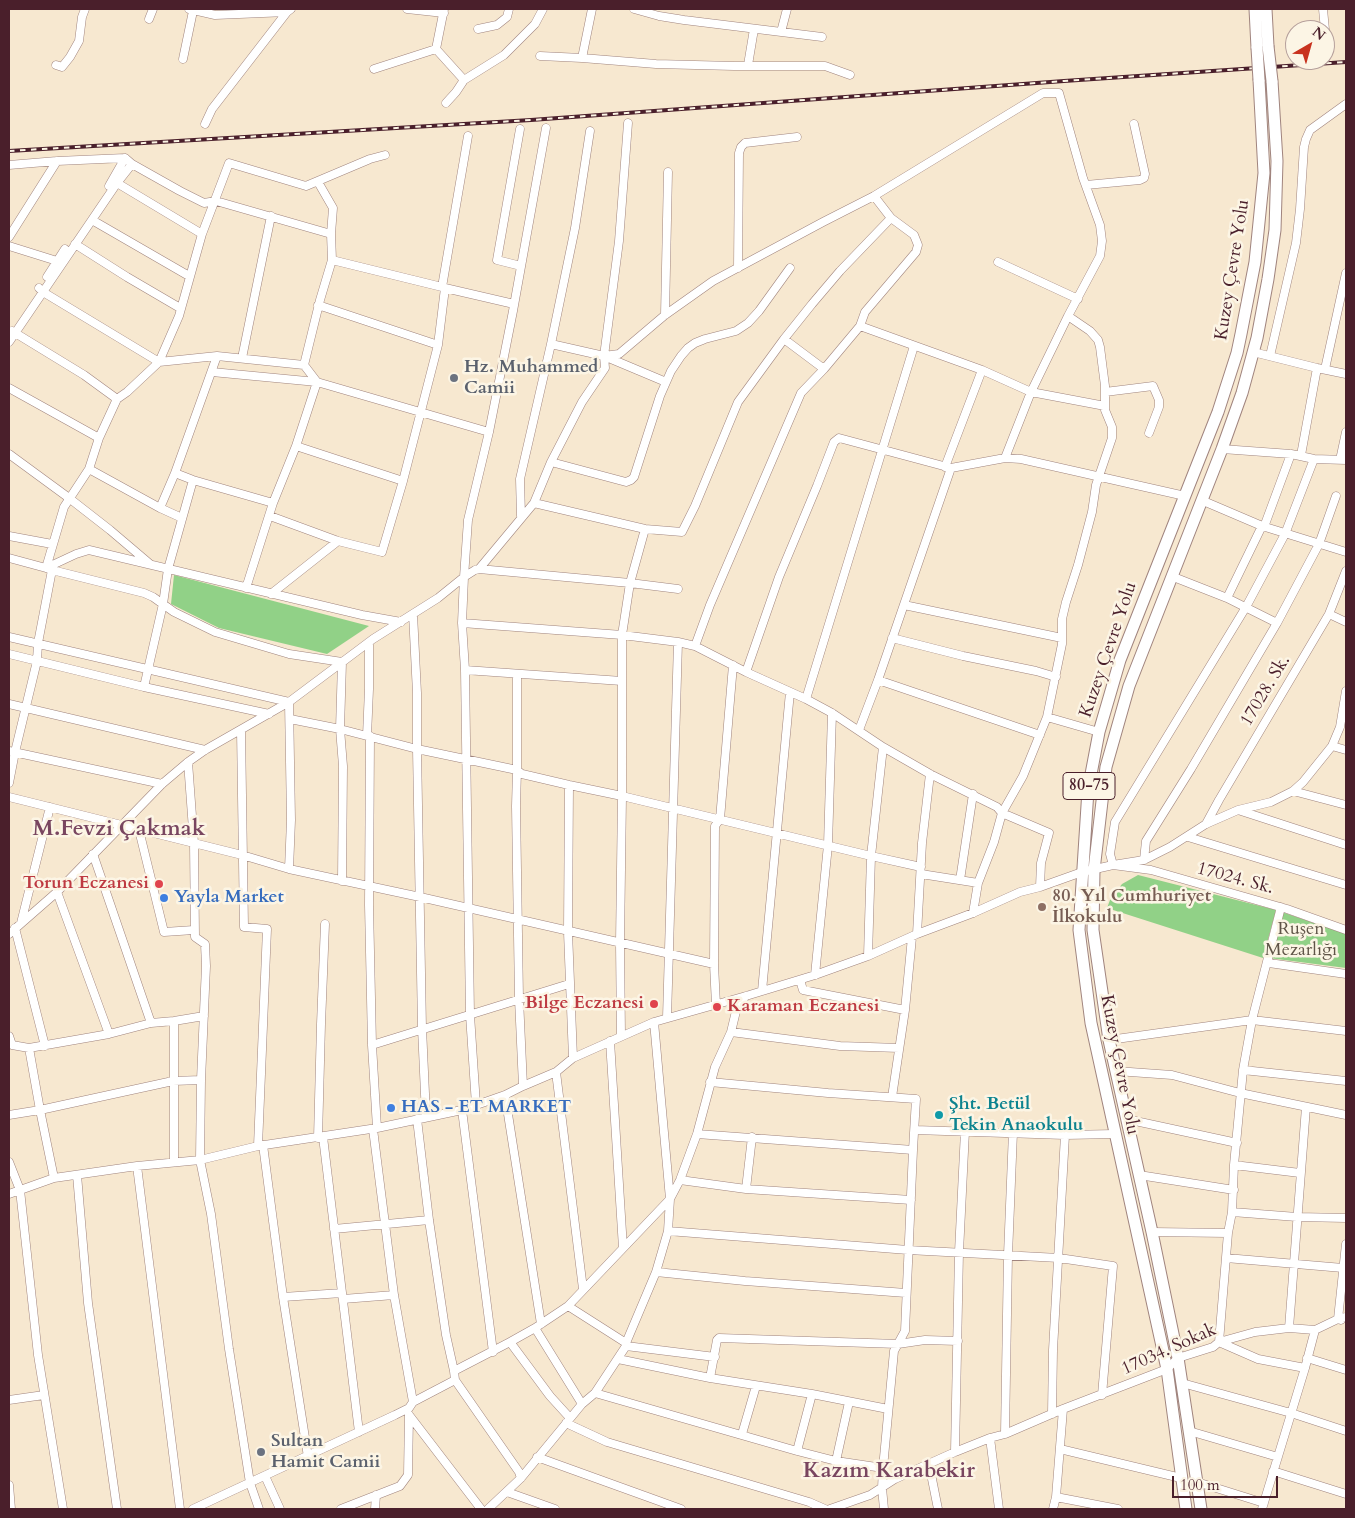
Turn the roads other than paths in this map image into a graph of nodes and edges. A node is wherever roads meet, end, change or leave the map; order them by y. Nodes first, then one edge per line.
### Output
1 (86, 9) edge
2 (153, 9) edge
3 (408, 9) edge
4 (510, 9) edge
5 (544, 9) edge
6 (592, 9) edge
7 (634, 9) edge
8 (663, 9) edge
9 (787, 9) edge
10 (1255, 9) edge
11 (1266, 9) edge
12 (191, 10) edge
13 (289, 10) edge
14 (444, 11) edge
15 (659, 16) junction
16 (149, 19) dead end
17 (478, 29) dead end
18 (754, 29) junction
19 (782, 32) junction
20 (822, 37) dead end
21 (1262, 47) junction
22 (436, 49) junction
23 (540, 56) dead end
24 (183, 58) dead end
25 (582, 58) junction
26 (56, 65) dead end
27 (748, 66) junction
28 (374, 69) dead end
29 (850, 75) dead end
30 (464, 80) junction
31 (446, 103) dead end
32 (1346, 104) edge
33 (628, 123) dead end
34 (205, 124) dead end
35 (1134, 124) dead end
36 (546, 128) dead end
37 (520, 129) dead end
38 (590, 131) dead end
39 (468, 136) dead end
40 (797, 136) dead end
41 (385, 155) dead end
42 (125, 158) junction
43 (57, 161) junction
44 (132, 164) junction
45 (9, 166) edge
46 (668, 172) dead end
47 (318, 182) junction
48 (117, 183) junction
49 (1086, 185) junction
50 (874, 196) junction
51 (216, 200) junction
52 (271, 216) junction
53 (891, 218) junction
54 (92, 220) junction
55 (202, 234) junction
56 (332, 234) junction
57 (9, 237) edge
58 (75, 244) junction
59 (9, 246) edge
60 (332, 260) junction
61 (57, 261) junction
62 (998, 262) dead end
63 (521, 266) junction
64 (738, 268) junction
65 (790, 268) dead end
66 (1346, 273) edge
67 (189, 276) junction
68 (443, 287) junction
69 (41, 290) junction
70 (1078, 299) junction
71 (514, 304) junction
72 (318, 306) junction
73 (180, 308) junction
74 (665, 315) junction
75 (1068, 316) junction
76 (860, 326) junction
77 (12, 333) edge
78 (784, 339) junction
79 (9, 342) edge
80 (551, 344) junction
81 (438, 345) junction
82 (914, 346) junction
83 (1253, 352) junction
84 (218, 356) junction
85 (604, 356) junction
86 (1270, 356) junction
87 (242, 358) junction
88 (159, 362) junction
89 (304, 364) junction
90 (1317, 368) junction
91 (1325, 369) junction
92 (824, 370) junction
93 (982, 370) junction
94 (212, 372) junction
95 (1346, 374) edge
96 (317, 382) junction
97 (666, 382) junction
98 (9, 388) edge
99 (1031, 392) junction
100 (1105, 392) junction
101 (118, 399) junction
102 (1105, 406) junction
103 (421, 412) junction
104 (489, 432) junction
105 (1346, 432) edge
106 (1150, 433) dead end
107 (99, 438) junction
108 (296, 446) junction
109 (881, 449) junction
110 (1222, 449) junction
111 (9, 454) edge
112 (1290, 454) junction
113 (1301, 456) junction
114 (1005, 458) junction
115 (1314, 459) junction
116 (1343, 460) edge
117 (551, 462) junction
118 (948, 467) junction
119 (89, 469) junction
120 (175, 473) junction
121 (1099, 476) junction
122 (193, 480) junction
123 (403, 480) junction
124 (1185, 496) junction
125 (1336, 496) dead end
126 (69, 498) junction
127 (1201, 500) junction
128 (273, 503) junction
129 (534, 503) junction
130 (160, 508) junction
131 (270, 516) junction
132 (522, 516) junction
133 (182, 518) junction
134 (1263, 526) junction
135 (644, 529) junction
136 (1285, 534) junction
137 (9, 536) edge
138 (338, 541) junction
139 (52, 544) junction
140 (1319, 544) junction
141 (1346, 552) edge
142 (9, 558) edge
143 (151, 565) junction
144 (49, 569) junction
145 (168, 569) junction
146 (479, 569) junction
147 (1346, 571) edge
148 (1172, 576) junction
149 (464, 577) junction
150 (630, 583) junction
151 (246, 588) junction
152 (678, 589) dead end
153 (271, 594) junction
154 (1227, 598) junction
155 (163, 604) junction
156 (904, 605) junction
157 (1246, 607) junction
158 (413, 614) junction
159 (1329, 614) junction
160 (401, 622) junction
161 (1346, 622) edge
162 (462, 623) junction
163 (1277, 623) junction
164 (622, 635) junction
165 (9, 637) edge
166 (892, 638) junction
167 (1062, 638) junction
168 (369, 642) junction
169 (678, 642) junction
170 (38, 643) junction
171 (695, 646) junction
172 (9, 654) edge
173 (37, 661) junction
174 (342, 662) junction
175 (733, 665) junction
176 (148, 670) junction
177 (465, 670) junction
178 (746, 672) junction
179 (517, 674) junction
180 (1056, 677) junction
181 (878, 680) junction
182 (622, 681) junction
183 (144, 687) junction
184 (1346, 691) edge
185 (790, 692) junction
186 (806, 699) junction
187 (289, 702) junction
188 (9, 704) edge
189 (26, 708) junction
190 (832, 713) junction
191 (269, 714) junction
192 (1048, 717) junction
193 (290, 719) junction
194 (1343, 727) edge
195 (340, 729) junction
196 (241, 730) junction
197 (859, 730) junction
198 (1099, 732) junction
199 (1040, 735) junction
200 (369, 736) junction
201 (1332, 746) junction
202 (883, 747) junction
203 (417, 748) junction
204 (205, 750) junction
205 (1346, 750) edge
206 (12, 752) edge
207 (466, 758) junction
208 (188, 762) junction
209 (517, 770) junction
210 (930, 774) junction
211 (9, 783) edge
212 (162, 784) junction
213 (569, 785) junction
214 (1293, 791) junction
215 (973, 794) junction
216 (622, 796) junction
217 (9, 797) edge
218 (1346, 805) edge
219 (50, 807) junction
220 (672, 808) junction
221 (1238, 810) junction
222 (1002, 813) junction
223 (720, 819) junction
224 (121, 824) junction
225 (1206, 824) junction
226 (140, 830) junction
227 (776, 833) junction
228 (1188, 837) junction
229 (194, 843) junction
230 (828, 845) junction
231 (1346, 845) edge
232 (93, 854) junction
233 (242, 855) junction
234 (871, 856) junction
235 (1144, 860) junction
236 (1113, 865) junction
237 (289, 869) junction
238 (921, 870) junction
239 (1088, 871) junction
240 (342, 880) junction
241 (960, 880) junction
242 (978, 883) junction
243 (1346, 885) edge
244 (369, 886) junction
245 (1040, 887) junction
246 (57, 892) junction
247 (420, 897) junction
248 (1280, 907) junction
249 (469, 909) junction
250 (973, 913) junction
251 (518, 920) junction
252 (326, 924) dead end
253 (18, 926) junction
254 (194, 930) junction
255 (1346, 930) edge
256 (568, 932) junction
257 (9, 934) edge
258 (914, 935) junction
259 (620, 943) junction
260 (669, 955) junction
261 (868, 956) junction
262 (1268, 958) junction
263 (714, 964) junction
264 (1346, 974) edge
265 (815, 975) junction
266 (800, 980) junction
267 (569, 984) junction
268 (762, 991) junction
269 (746, 996) junction
270 (519, 999) junction
271 (716, 1005) junction
272 (905, 1010) junction
273 (470, 1014) junction
274 (204, 1016) junction
275 (667, 1018) junction
276 (1252, 1020) junction
277 (174, 1021) junction
278 (654, 1022) junction
279 (151, 1023) junction
280 (422, 1028) junction
281 (1346, 1031) edge
282 (731, 1032) junction
283 (109, 1034) junction
284 (9, 1036) edge
285 (621, 1036) junction
286 (1109, 1040) junction
287 (610, 1041) junction
288 (372, 1045) junction
289 (45, 1046) junction
290 (29, 1048) junction
291 (899, 1048) junction
292 (573, 1058) junction
293 (1243, 1070) junction
294 (1116, 1071) junction
295 (556, 1072) junction
296 (201, 1080) junction
297 (174, 1081) junction
298 (1346, 1081) edge
299 (710, 1082) junction
300 (523, 1086) junction
301 (1240, 1093) junction
302 (505, 1095) junction
303 (892, 1097) junction
304 (476, 1105) junction
305 (1306, 1107) junction
306 (40, 1110) junction
307 (462, 1110) junction
308 (9, 1115) edge
309 (1346, 1115) edge
310 (426, 1116) junction
311 (417, 1118) junction
312 (1126, 1119) junction
313 (375, 1128) junction
314 (915, 1130) junction
315 (965, 1131) junction
316 (1013, 1132) junction
317 (698, 1134) junction
318 (1115, 1134) junction
319 (1065, 1135) junction
320 (321, 1137) junction
321 (752, 1137) junction
322 (1237, 1143) junction
323 (261, 1146) junction
324 (913, 1150) junction
325 (200, 1160) junction
326 (9, 1162) edge
327 (174, 1162) junction
328 (1234, 1165) junction
329 (137, 1166) junction
330 (1300, 1173) junction
331 (78, 1175) junction
332 (1139, 1175) junction
333 (54, 1178) junction
334 (680, 1180) junction
335 (746, 1189) junction
336 (20, 1190) junction
337 (1234, 1190) junction
338 (9, 1194) edge
339 (670, 1199) junction
340 (911, 1200) junction
341 (1232, 1212) junction
342 (1297, 1217) junction
343 (1346, 1218) edge
344 (429, 1220) junction
345 (385, 1225) junction
346 (334, 1229) junction
347 (668, 1231) junction
348 (1152, 1232) junction
349 (1228, 1233) junction
350 (1346, 1244) edge
351 (623, 1248) junction
352 (908, 1250) junction
353 (959, 1252) junction
354 (1008, 1254) junction
355 (1059, 1258) junction
356 (1226, 1258) junction
357 (1294, 1264) junction
358 (1344, 1268) junction
359 (656, 1272) junction
360 (583, 1289) junction
361 (906, 1293) junction
362 (394, 1295) junction
363 (342, 1296) junction
364 (283, 1297) junction
365 (568, 1306) junction
366 (1344, 1319) edge
367 (538, 1326) junction
368 (1288, 1328) junction
369 (1314, 1330) junction
370 (958, 1340) junction
371 (510, 1342) junction
372 (1220, 1342) junction
373 (898, 1344) junction
374 (626, 1345) junction
375 (493, 1352) junction
376 (715, 1356) junction
377 (1178, 1358) junction
378 (1307, 1358) junction
379 (618, 1359) junction
380 (1305, 1368) junction
381 (1167, 1370) junction
382 (1346, 1370) edge
383 (454, 1371) junction
384 (710, 1378) junction
385 (455, 1380) junction
386 (1182, 1383) junction
387 (756, 1386) junction
388 (595, 1393) junction
389 (812, 1394) junction
390 (44, 1395) junction
391 (1102, 1395) junction
392 (9, 1400) edge
393 (848, 1402) junction
394 (582, 1404) junction
395 (410, 1409) junction
396 (888, 1409) junction
397 (1063, 1409) junction
398 (1291, 1413) junction
399 (1052, 1414) junction
400 (568, 1421) junction
401 (1189, 1431) junction
402 (1346, 1431) edge
403 (359, 1432) junction
404 (742, 1434) junction
405 (1005, 1434) junction
406 (990, 1438) junction
407 (1060, 1449) junction
408 (797, 1451) junction
409 (955, 1452) junction
410 (1278, 1456) junction
411 (308, 1457) junction
412 (537, 1457) junction
413 (836, 1461) junction
414 (929, 1464) junction
415 (883, 1468) junction
416 (1274, 1471) junction
417 (266, 1476) junction
418 (521, 1478) junction
419 (1181, 1478) junction
420 (1196, 1482) junction
421 (250, 1483) junction
422 (9, 1484) edge
423 (882, 1488) junction
424 (507, 1492) junction
425 (1346, 1494) edge
426 (376, 1495) junction
427 (1056, 1498) junction
428 (1263, 1506) edge
429 (11, 1509) edge
430 (63, 1509) edge
431 (117, 1509) edge
432 (180, 1509) edge
433 (193, 1509) edge
434 (259, 1509) edge
435 (280, 1509) edge
436 (341, 1509) edge
437 (375, 1509) edge
438 (481, 1509) edge
439 (488, 1509) edge
440 (555, 1509) edge
441 (681, 1509) edge
442 (825, 1509) edge
443 (830, 1509) edge
444 (884, 1509) edge
445 (938, 1509) edge
446 (999, 1509) edge
447 (1053, 1509) edge
448 (1118, 1509) edge
449 (1186, 1509) edge
450 (1201, 1509) edge

1 - 26 street
2 - 16 street
3 - 14 street
4 - 17 street
5 - 30 street
6 - 25 street
7 - 15 street
8 - 15 street
9 - 19 street
10 - 21 highway, 80-75
11 - 21 highway, 80-75
12 - 13 street
12 - 24 street
13 - 34 street
14 - 22 street
15 - 18 street
18 - 19 street
18 - 27 street
19 - 20 street
21 - 83 highway, Kuzey Çevre Yolu / 80-75, bridge
21 - 124 highway, Kuzey Çevre Yolu / 80-75, bridge
22 - 28 street
22 - 30 street
23 - 25 street
25 - 27 street
27 - 29 street
30 - 31 street
32 - 86 street
33 - 85 street
35 - 49 street
36 - 63 street
37 - 63 street
38 - 80 street
39 - 68 street
40 - 64 street
41 - 47 street
42 - 43 street
42 - 44 street
42 - 61 street
43 - 45 street
43 - 57 street
44 - 48 street
44 - 51 street
46 - 74 street
47 - 51 street
47 - 56 street
48 - 54 street
48 - 55 street
49 - 50 street
49 - 70 street
50 - 53 street
50 - 64 street
51 - 52 street
51 - 55 street
52 - 56 street
52 - 87 street
53 - 76 street
53 - 78 street
54 - 58 street
54 - 67 street
55 - 67 street
56 - 60 street
58 - 69 street
58 - 73 street
59 - 61 street
60 - 68 street
60 - 72 street
61 - 69 street
62 - 70 street
63 - 71 street
64 - 74 street
65 - 97 street
66 - 91 street
67 - 73 street
68 - 71 street
68 - 81 street
69 - 77 street
69 - 88 street
70 - 75 street
71 - 104 street
72 - 81 street
72 - 89 street
73 - 88 street
74 - 85 street
75 - 99 street
75 - 100 street
76 - 82 street
76 - 92 street
77 - 79 street
77 - 101 street
78 - 92 street
78 - 135 street
80 - 85 street
80 - 132 street
81 - 103 street
82 - 93 street
82 - 109 street
83 - 86 street
83 - 110 highway, Kuzey Çevre Yolu / 80-75
84 - 87 street
84 - 88 street
84 - 94 street
85 - 97 street
85 - 117 street
86 - 90 street
87 - 89 street
88 - 101 street
89 - 96 street
90 - 91 street
90 - 113 street
91 - 95 street
92 - 171 street
93 - 99 street
93 - 118 street
94 - 96 street
94 - 120 street
96 - 103 street
96 - 108 street
97 - 117 street
98 - 107 street
99 - 102 street
99 - 114 street
100 - 102 street
100 - 106 street
101 - 107 street
102 - 121 street
103 - 104 street
103 - 123 street
104 - 149 street
105 - 116 street
107 - 119 street
108 - 123 street
108 - 128 street
109 - 118 street
109 - 178 street
109 - 186 street
110 - 112 street
110 - 127 highway, Kuzey Çevre Yolu / 80-75
111 - 126 street
112 - 113 street
112 - 134 street
113 - 115 street
114 - 118 street
114 - 121 street
115 - 116 street
115 - 136 street
117 - 129 street
118 - 156 street
119 - 126 street
119 - 130 street
120 - 122 street
120 - 130 street
121 - 124 street
121 - 167 street
122 - 128 street
122 - 133 street
123 - 138 street
124 - 198 highway, Kuzey Çevre Yolu / 80-75
125 - 140 street
126 - 139 street
126 - 143 street
127 - 134 street
127 - 148 highway, Kuzey Çevre Yolu / 80-75
128 - 131 street
129 - 132 street
129 - 135 street
130 - 133 street
131 - 138 street
131 - 151 street
132 - 146 street
133 - 145 street
134 - 136 street
134 - 154 street
135 - 150 street
136 - 140 street
136 - 157 street
137 - 139 street
138 - 153 street
139 - 144 street
140 - 141 street
140 - 163 street
142 - 144 street
143 - 144 street
143 - 145 street
144 - 155 street
144 - 170 street
145 - 151 street
145 - 155 street
146 - 149 street
146 - 150 street
147 - 159 street, 17028. Sk.
148 - 154 street
148 - 239 highway, Kuzey Çevre Yolu / 80-75
149 - 158 street
149 - 162 street
150 - 152 street
150 - 164 street
151 - 153 street
153 - 160 street
154 - 157 street
155 - 174 street
155 - 176 street
156 - 166 street
156 - 167 street
157 - 163 street
157 - 236 street
158 - 160 street
158 - 203 street
159 - 161 street
159 - 225 street, 17028. Sk.
160 - 168 street
162 - 164 street
162 - 177 street
163 - 235 street
164 - 169 street
164 - 182 street
165 - 170 street
166 - 180 street
166 - 181 street
167 - 180 street
168 - 174 street
168 - 200 street
169 - 171 street
169 - 220 street
170 - 173 street
170 - 176 street
171 - 175 street
172 - 173 street
173 - 183 street
173 - 189 street
174 - 187 street
174 - 195 street
175 - 178 street
175 - 223 street
176 - 183 street
176 - 187 street
177 - 179 street
177 - 207 street
178 - 185 street
179 - 182 street
179 - 209 street
180 - 192 street
181 - 197 street
181 - 199 street
182 - 216 street
183 - 191 street
184 - 194 street
185 - 186 street
185 - 227 street
186 - 190 street
187 - 191 street
187 - 193 street
188 - 189 street
189 - 204 street
189 - 206 street
190 - 197 street
190 - 230 street
191 - 196 street
192 - 198 street
192 - 199 street
193 - 195 street
193 - 237 street
194 - 201 street
195 - 200 street
195 - 240 street
196 - 204 street
196 - 233 street
197 - 202 street
198 - 239 highway, Kuzey Çevre Yolu / 80-75
199 - 222 street
200 - 203 street
200 - 244 street
201 - 205 street
201 - 214 street
202 - 210 street
202 - 234 street
203 - 207 street
203 - 247 street
204 - 208 street
206 - 211 street
206 - 212 street
207 - 209 street
207 - 249 street
208 - 212 street
208 - 229 street
209 - 213 street
209 - 251 street
210 - 215 street
210 - 238 street
212 - 224 street
213 - 216 street
213 - 256 street
214 - 218 street
214 - 221 street
215 - 222 street
215 - 241 street
216 - 220 street
216 - 259 street
217 - 219 street
219 - 224 street
219 - 253 street
220 - 223 street
220 - 260 street
221 - 225 street
221 - 231 street
222 - 242 street
222 - 245 street
223 - 227 street
223 - 263 street
224 - 226 street
224 - 232 street
225 - 228 street
226 - 229 street
226 - 254 street
227 - 230 street
227 - 268 street
228 - 235 street
228 - 243 street
229 - 233 street
229 - 254 street
230 - 234 street
230 - 265 street
232 - 246 street
232 - 279 street
233 - 237 street
233 - 323 street
234 - 238 street
234 - 261 street
235 - 236 street
236 - 239 street
236 - 248 street, 17024. Sk.
237 - 240 street
238 - 241 street
238 - 258 street
239 - 245 street
239 - 286 highway, Kuzey Çevre Yolu / 80-75
239 - 318 highway, Kuzey Çevre Yolu / 80-75
240 - 244 street
241 - 242 street
242 - 250 street
244 - 247 street
244 - 288 street
245 - 250 street
246 - 253 street
246 - 283 street
247 - 249 street
247 - 280 street
248 - 255 street, 17024. Sk.
248 - 262 street
249 - 251 street
249 - 273 street
250 - 258 street
251 - 256 street
251 - 270 street
252 - 320 street
253 - 257 street
253 - 289 street
254 - 274 street
256 - 259 street
256 - 267 street
258 - 261 street
258 - 272 street
259 - 260 street
259 - 285 street
260 - 263 street
260 - 275 street
261 - 265 street
262 - 264 street
262 - 276 street
263 - 271 street
265 - 266 street
266 - 268 street
266 - 272 street
267 - 270 street
267 - 292 street
268 - 269 street
269 - 271 street
269 - 282 street
270 - 273 street
270 - 300 street
271 - 275 street
272 - 291 street
273 - 280 street
273 - 304 street
274 - 277 street
274 - 296 street
275 - 278 street
276 - 281 street
276 - 286 street
276 - 293 street
277 - 279 street
277 - 297 street
278 - 285 street
278 - 339 street
279 - 283 street
280 - 288 street
280 - 310 street
282 - 291 street
282 - 299 street
283 - 289 street
284 - 290 street
285 - 287 street
286 - 294 highway, Kuzey Çevre Yolu / 80-75
287 - 292 street
287 - 351 street
288 - 313 street
289 - 290 street
290 - 306 street
291 - 303 street
292 - 295 street
293 - 298 street
293 - 301 street
294 - 301 street
294 - 312 highway, Kuzey Çevre Yolu / 80-75
295 - 300 street
295 - 360 street
296 - 297 street
296 - 325 street
297 - 306 street
297 - 327 street
299 - 303 street
299 - 317 street
300 - 302 street
301 - 305 street
301 - 322 street
302 - 304 street
302 - 367 street
303 - 314 street
304 - 307 street
305 - 309 street
305 - 330 street
306 - 308 street
306 - 333 street
307 - 310 street
307 - 375 street
310 - 311 street
311 - 313 street
311 - 344 street
312 - 322 street
312 - 332 highway, Kuzey Çevre Yolu / 80-75
313 - 320 street
313 - 345 street
314 - 315 street
314 - 324 street
315 - 316 street
315 - 353 street
316 - 319 street
316 - 354 street
317 - 321 street
317 - 334 street
318 - 319 street
318 - 381 highway, Kuzey Çevre Yolu / 80-75
319 - 355 street
320 - 323 street
320 - 346 street
321 - 324 street
321 - 335 street
322 - 328 street
323 - 325 street
323 - 364 street
324 - 340 street
325 - 327 street
325 - 421 street
326 - 336 street
327 - 329 street
328 - 330 street
328 - 337 street
329 - 331 street
329 - 432 street
330 - 342 street
331 - 333 street
331 - 431 street
332 - 337 street
332 - 348 highway, Kuzey Çevre Yolu / 80-75
333 - 336 street
334 - 335 street
334 - 339 street
335 - 340 street
336 - 338 street
336 - 390 street
337 - 341 street
339 - 347 street
339 - 351 street
340 - 352 street
341 - 342 street
341 - 349 street
342 - 343 street
342 - 357 street
344 - 345 street
344 - 383 street
345 - 346 street
345 - 362 street
346 - 363 street
347 - 352 street
347 - 359 street
348 - 349 street
348 - 377 highway, Kuzey Çevre Yolu / 80-75
349 - 356 street
350 - 358 street
351 - 360 street
352 - 353 street
352 - 361 street
353 - 354 street
353 - 370 street
354 - 355 street
354 - 405 street
355 - 391 street
355 - 399 street
356 - 357 street
356 - 372 street
357 - 358 street
357 - 368 street
358 - 366 street
359 - 361 street
359 - 374 street
360 - 365 street
361 - 373 street
362 - 363 street
362 - 395 street
363 - 364 street
363 - 403 street
364 - 411 street
365 - 367 street
365 - 374 street
366 - 369 street, 17034. Sokak
367 - 371 street
367 - 394 street
368 - 369 street, 17034. Sokak
368 - 372 street, 17034. Sokak
369 - 378 street
370 - 373 street
370 - 409 street
371 - 375 street
371 - 400 street
372 - 377 street, 17034. Sokak
372 - 380 street
373 - 376 street
373 - 396 street
374 - 376 street
374 - 379 street
375 - 383 street
376 - 384 street
377 - 381 street, 17034. Sokak
377 - 386 highway, Kuzey Çevre Yolu / 80-75
378 - 380 street
378 - 382 street
379 - 384 street
379 - 388 street
380 - 398 street
381 - 391 street, 17034. Sokak
381 - 419 highway, Kuzey Çevre Yolu / 80-75
383 - 385 street
384 - 387 street
385 - 395 street
385 - 418 street
386 - 398 street
386 - 401 highway, Kuzey Çevre Yolu / 80-75
387 - 389 street
387 - 404 street
388 - 394 street
388 - 404 street
389 - 393 street
389 - 408 street
390 - 392 street
390 - 430 street
391 - 397 street, 17034. Sokak
393 - 396 street
393 - 413 street
394 - 400 street
395 - 403 street
395 - 426 street
395 - 438 street
396 - 415 street
397 - 399 street, 17034. Sokak
397 - 407 street
398 - 402 street
398 - 410 street
399 - 405 street, 17034. Sokak
400 - 412 street
400 - 442 street
401 - 410 street
401 - 420 highway, Kuzey Çevre Yolu / 80-75
403 - 411 street
404 - 408 street
405 - 406 street, 17034. Sokak
406 - 409 street, 17034. Sokak
406 - 446 street
407 - 419 street
407 - 427 street
408 - 413 street
409 - 414 street, 17034. Sokak
410 - 416 street
411 - 417 street
412 - 418 street
412 - 441 street
413 - 415 street
414 - 423 street, 17034. Sokak
414 - 445 street
415 - 423 street
416 - 425 street
416 - 428 street
417 - 421 street
417 - 435 street
418 - 424 street
419 - 449 highway, Kuzey Çevre Yolu / 80-75
420 - 428 street
420 - 450 highway, Kuzey Çevre Yolu / 80-75
421 - 433 street
421 - 434 street
422 - 429 street
423 - 443 street, 17034. Sokak
423 - 444 street
424 - 439 street
424 - 440 street
426 - 436 street
426 - 437 street
427 - 447 street
427 - 448 street

